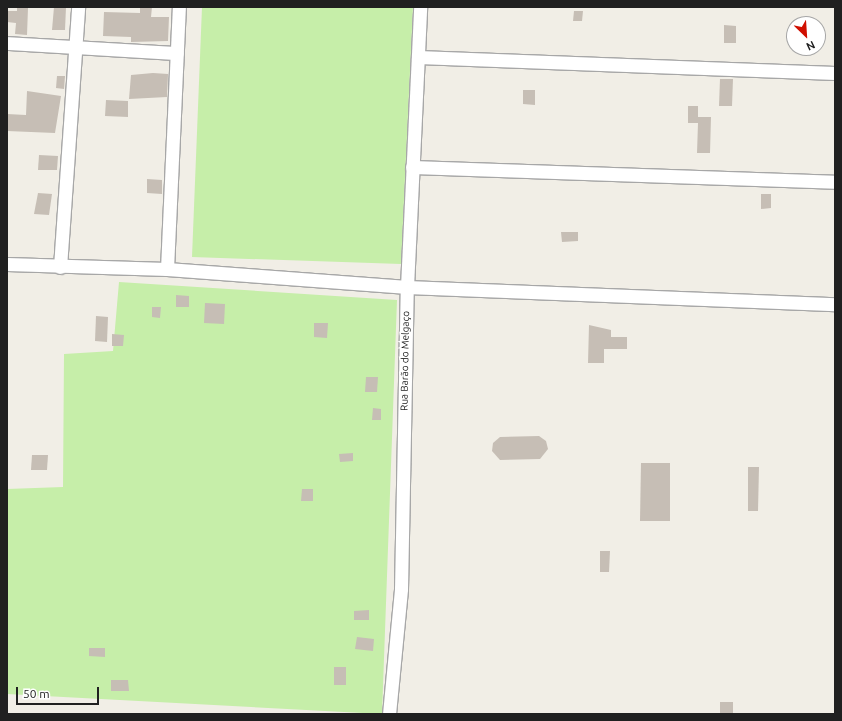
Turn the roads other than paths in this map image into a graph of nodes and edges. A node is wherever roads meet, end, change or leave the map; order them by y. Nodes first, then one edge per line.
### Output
1 (78, 7) edge
2 (179, 7) edge
3 (420, 7) edge
4 (7, 43) edge
5 (77, 49) junction
6 (177, 53) junction
7 (418, 57) junction
8 (835, 73) edge
9 (412, 167) junction
10 (835, 182) edge
11 (7, 264) edge
12 (60, 266) junction
13 (167, 269) junction
14 (407, 287) junction
15 (835, 304) edge
16 (389, 714) edge

1 - 5 street
2 - 6 street
3 - 7 street, Rua Barão do Melgaço
4 - 5 street
5 - 6 street
5 - 12 street
6 - 13 street
7 - 8 street
7 - 9 street, Rua Barão do Melgaço
9 - 10 street
9 - 14 street, Rua Barão do Melgaço
11 - 12 street
12 - 13 street
13 - 14 street
14 - 15 street
14 - 16 street, Rua Barão do Melgaço

